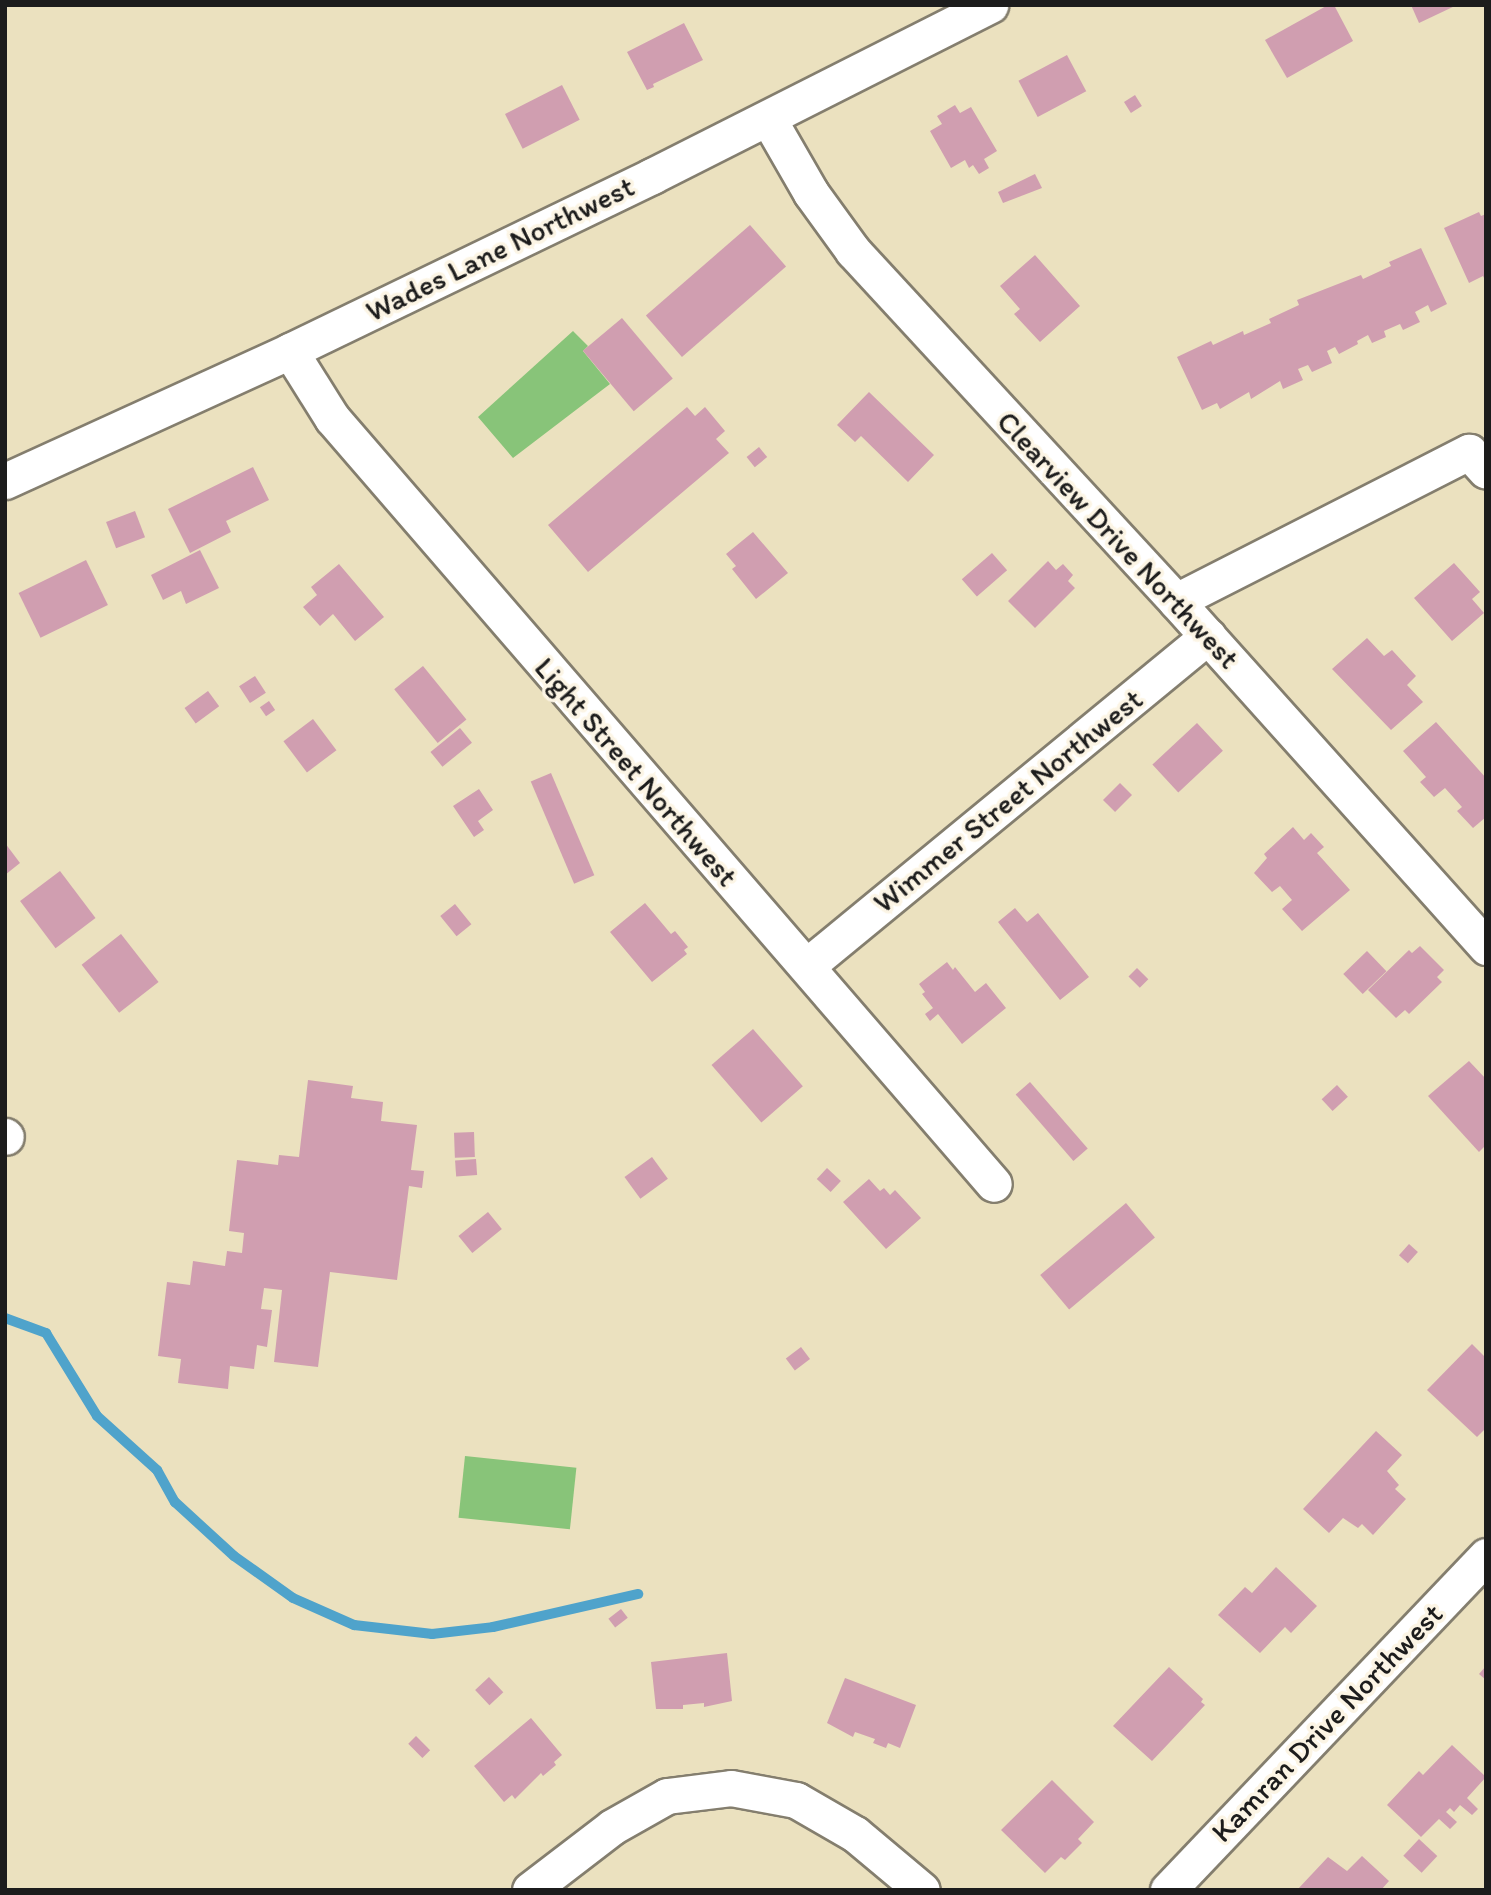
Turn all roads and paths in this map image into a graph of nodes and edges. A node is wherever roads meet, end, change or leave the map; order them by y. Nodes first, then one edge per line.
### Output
1 (990, 5) edge
2 (769, 120) junction
3 (290, 351) junction
4 (1477, 461) edge
5 (5, 481) edge
6 (1176, 601) junction
7 (1208, 636) junction
8 (1486, 947) edge
9 (808, 965) junction
10 (994, 1184) dead end
11 (1486, 1556) edge
12 (530, 1890) edge
13 (922, 1890) edge
14 (1168, 1890) edge

1 - 2 street, Wades Lane Northwest
2 - 3 street, Wades Lane Northwest
2 - 6 street, Clearview Drive Northwest
3 - 5 street, Wades Lane Northwest
3 - 9 street, Light Street Northwest
4 - 6 street
6 - 7 street, Clearview Drive Northwest
7 - 8 street, Clearview Drive Northwest
7 - 9 street, Wimmer Street Northwest
9 - 10 street, Light Street Northwest
11 - 14 street, Kamran Drive Northwest
12 - 13 street

